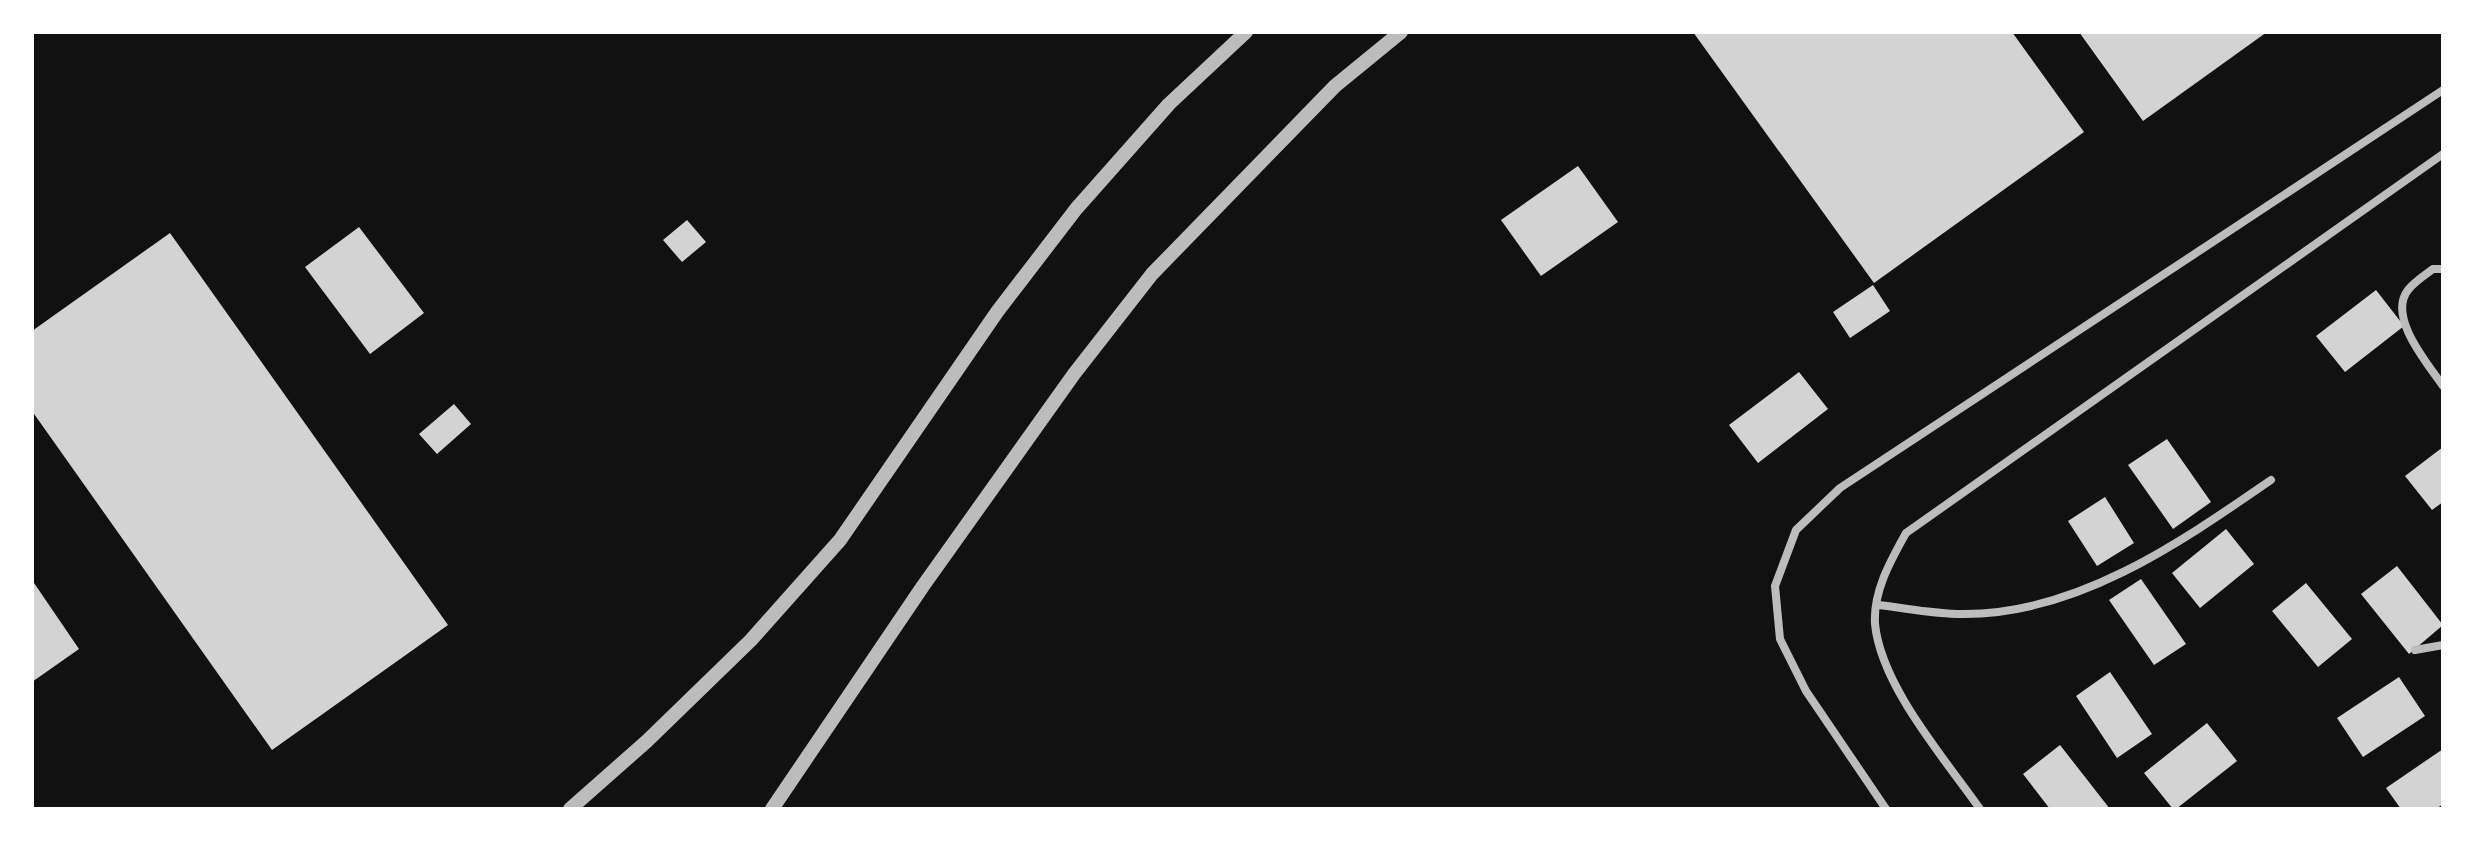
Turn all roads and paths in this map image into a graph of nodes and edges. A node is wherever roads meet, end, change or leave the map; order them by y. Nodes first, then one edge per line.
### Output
1 (1246, 32) edge
2 (1401, 32) edge
3 (2443, 90) edge
4 (2443, 154) edge
5 (2443, 269) edge
6 (2443, 386) edge
7 (2271, 480) dead end
8 (1878, 605) junction
9 (2443, 645) edge
10 (2415, 650) dead end
11 (570, 809) edge
12 (772, 809) edge
13 (1886, 809) edge
14 (1980, 809) edge

1 - 11 street
2 - 12 street
3 - 13 street
4 - 8 street
5 - 6 street
7 - 8 street
8 - 14 street
9 - 10 street

